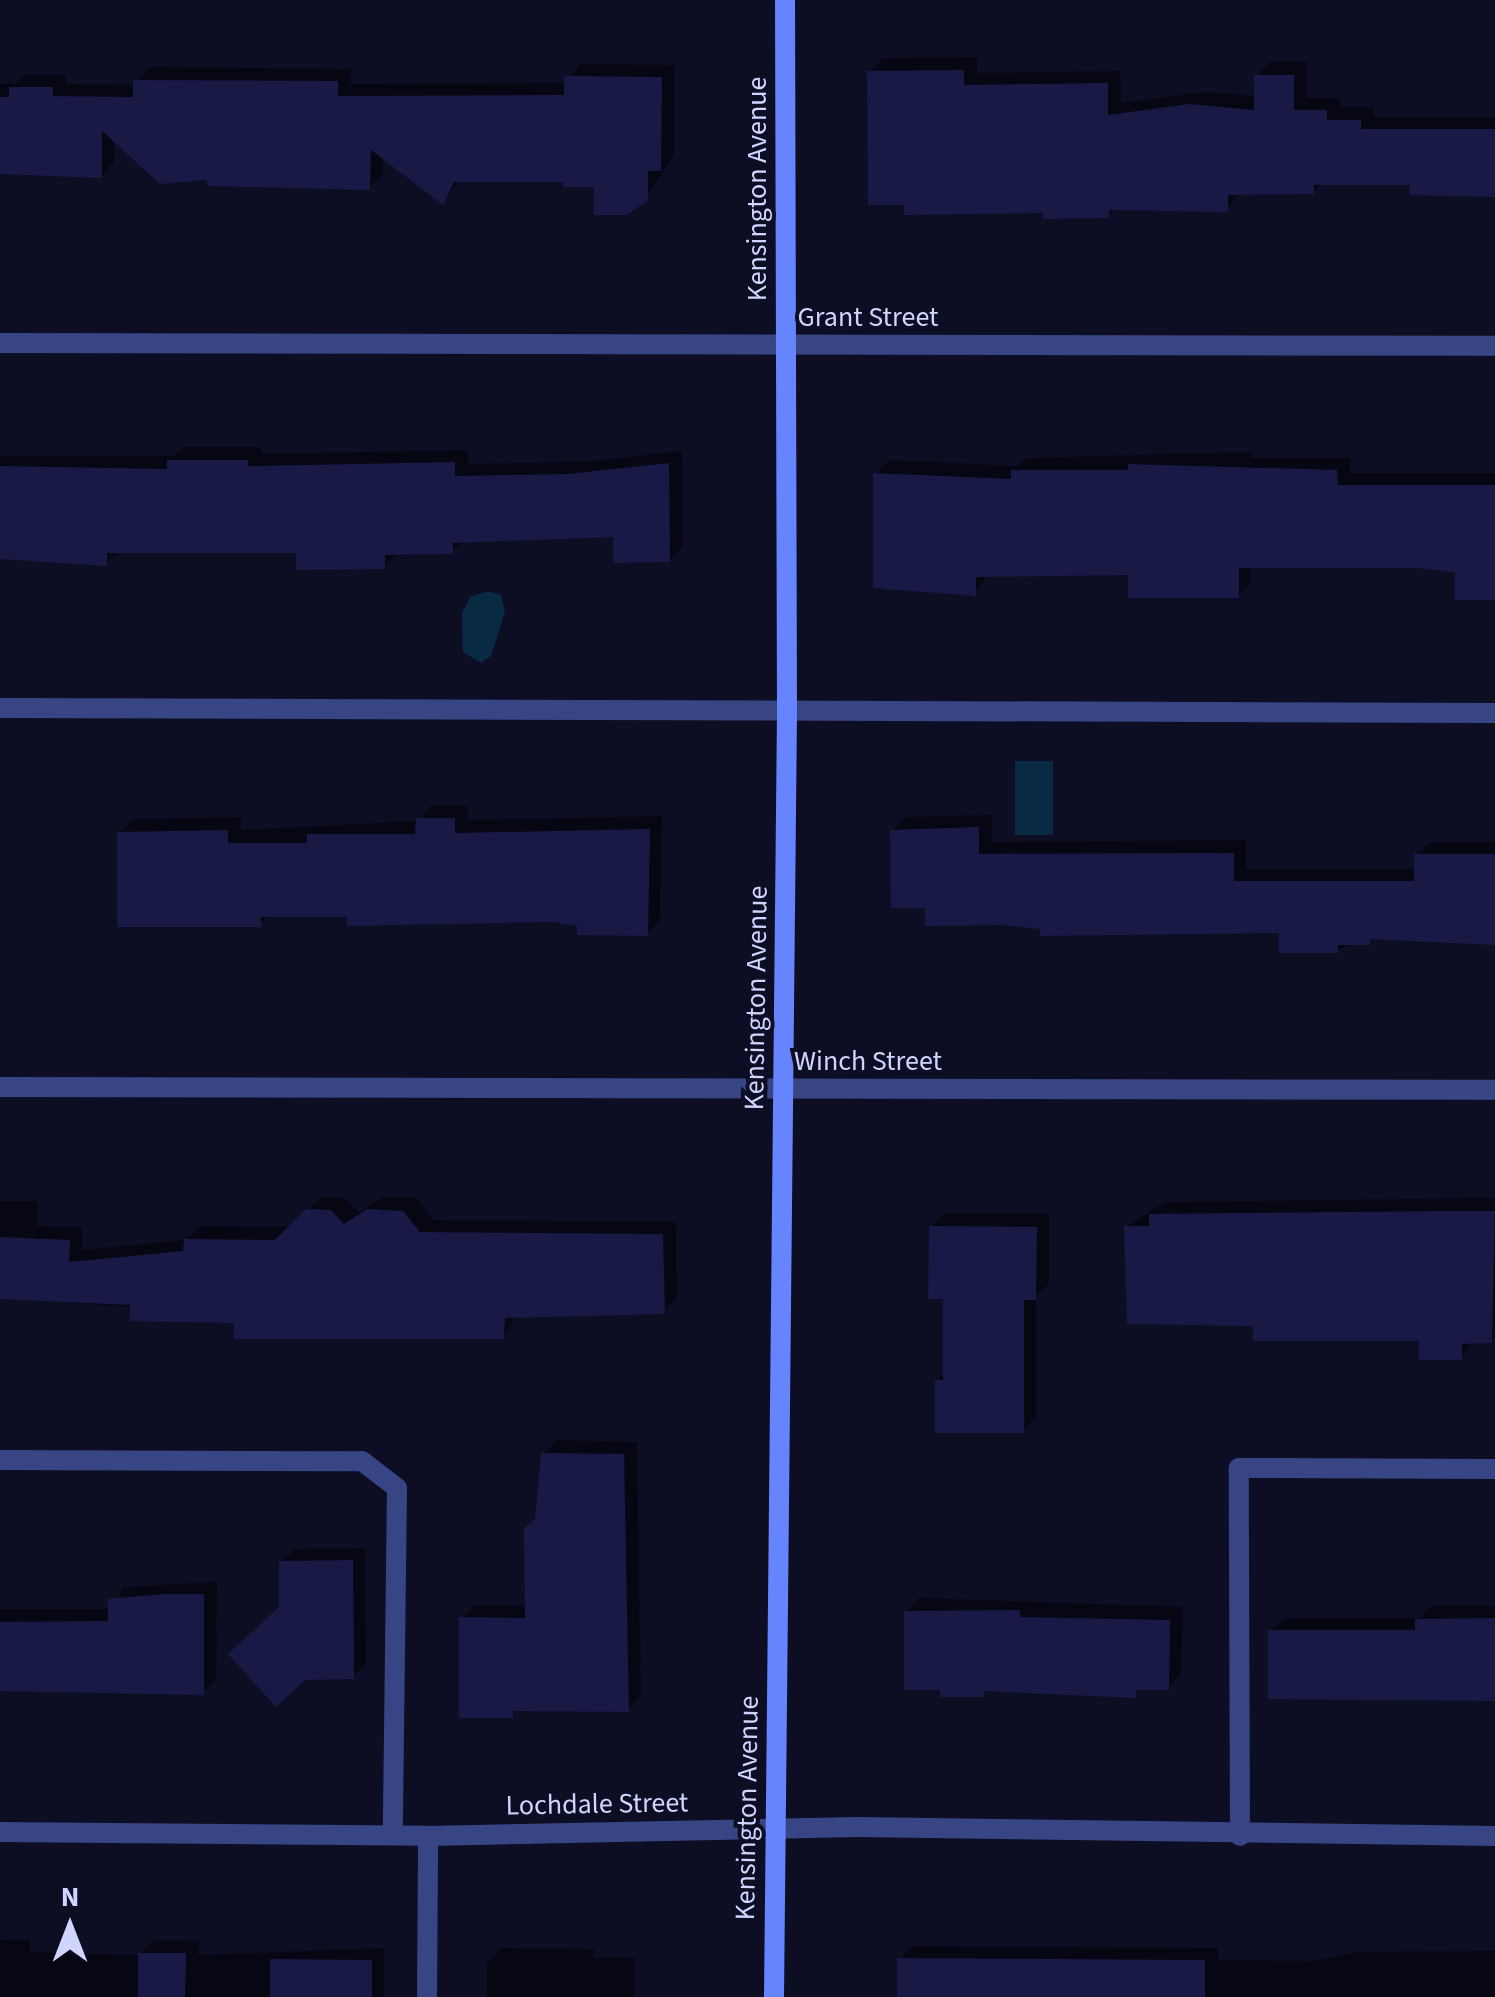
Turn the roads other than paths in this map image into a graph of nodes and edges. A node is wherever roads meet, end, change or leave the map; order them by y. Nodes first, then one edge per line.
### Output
1 (784, 0) edge
2 (0, 342) edge
3 (784, 344) junction
4 (1495, 346) edge
5 (0, 708) edge
6 (787, 711) junction
7 (1495, 714) edge
8 (0, 1087) edge
9 (783, 1088) junction
10 (1495, 1090) edge
11 (0, 1460) edge
12 (1495, 1469) edge
13 (774, 1829) junction
14 (0, 1832) edge
15 (394, 1834) junction
16 (428, 1836) junction
17 (1240, 1836) junction
18 (1495, 1836) edge
19 (427, 1997) edge
20 (774, 1997) edge

1 - 3 street, Kensington Avenue
2 - 3 street, Grant Street
3 - 4 street, Grant Street
3 - 6 street, Kensington Avenue
5 - 6 street
6 - 7 street
6 - 9 street, Kensington Avenue
8 - 9 street, Winch Street
9 - 10 street, Winch Street
9 - 13 street, Kensington Avenue
11 - 15 street
12 - 17 street
13 - 16 street, Lochdale Street
13 - 17 street, Lochdale Street
13 - 20 street, Kensington Avenue
14 - 15 street, Lochdale Street
15 - 16 street, Lochdale Street
16 - 19 street
17 - 18 street, Lochdale Street

